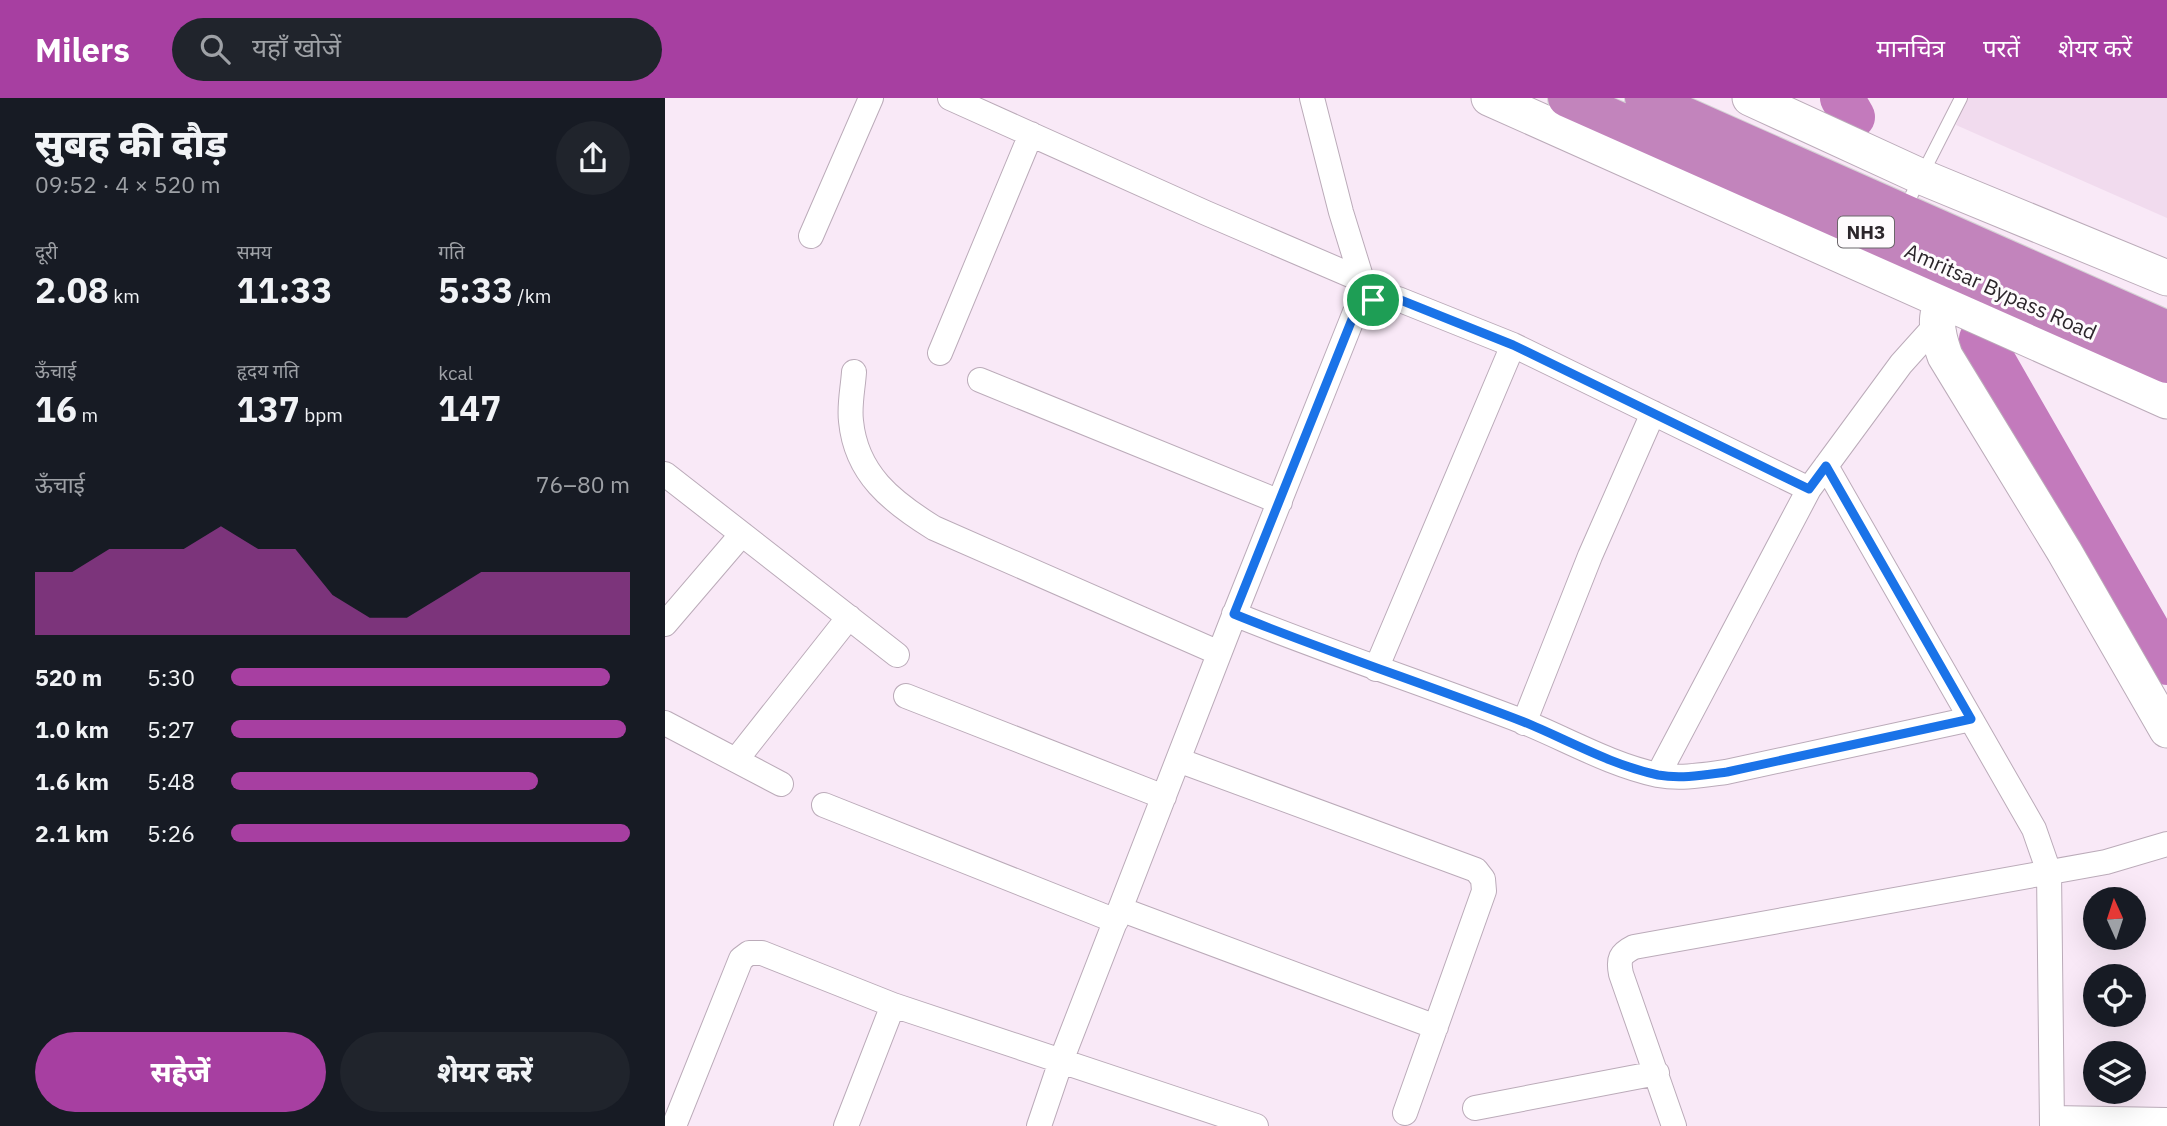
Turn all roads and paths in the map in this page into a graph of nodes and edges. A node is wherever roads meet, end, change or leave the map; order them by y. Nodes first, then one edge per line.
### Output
1 (871, 98) edge
2 (950, 98) edge
3 (1312, 98) edge
4 (1489, 98) edge
5 (1567, 98) edge
6 (1644, 98) edge
7 (1750, 98) edge
8 (1961, 98) edge
9 (1031, 134) junction
10 (1922, 177) junction
11 (1895, 227) junction
12 (811, 236) dead end
13 (2167, 278) edge
14 (1368, 290) junction
15 (1945, 299) junction
16 (2167, 330) edge
17 (1513, 345) junction
18 (940, 353) dead end
19 (2167, 364) edge
20 (854, 372) dead end
21 (980, 380) dead end
22 (2167, 401) edge
23 (1653, 413) junction
24 (1826, 466) junction
25 (665, 474) edge
26 (1809, 489) junction
27 (1280, 502) junction
28 (742, 534) junction
29 (1234, 613) junction
30 (849, 617) junction
31 (665, 624) edge
32 (1219, 653) junction
33 (897, 655) dead end
34 (1376, 669) junction
35 (906, 696) dead end
36 (1971, 719) junction
37 (665, 723) edge
38 (1524, 723) junction
39 (2167, 730) edge
40 (736, 760) junction
41 (1178, 761) junction
42 (1658, 775) junction
43 (781, 784) dead end
44 (1164, 797) junction
45 (824, 805) dead end
46 (2167, 844) edge
47 (2049, 872) junction
48 (1118, 915) junction
49 (893, 1004) junction
50 (1436, 1027) junction
51 (1061, 1061) junction
52 (1657, 1073) junction
53 (1475, 1108) dead end
54 (1405, 1113) dead end
55 (2167, 1120) edge
56 (2052, 1122) edge
57 (674, 1126) edge
58 (846, 1126) edge
59 (1039, 1126) edge
60 (1256, 1126) edge
61 (1674, 1126) edge

1 - 12 street
2 - 9 street
3 - 14 street
4 - 15 street
5 - 11 highway, Amritsar Bypass Road / NH3
6 - 11 highway, Amritsar Bypass Road / NH3
7 - 10 street
8 - 10 lane
9 - 14 street
9 - 18 street
10 - 11 lane
10 - 13 street
11 - 15 highway, Amritsar Bypass Road / NH3
11 - 16 highway, Amritsar Bypass Road / NH3
14 - 17 street
14 - 27 street
15 - 19 highway, Amritsar Bypass Road / NH3
15 - 22 street
15 - 24 street
15 - 39 street
17 - 23 street
17 - 34 street
20 - 32 street
21 - 27 street
23 - 26 street
23 - 38 street
24 - 26 street
24 - 36 street
25 - 28 street
26 - 42 street
27 - 29 street
28 - 30 street
28 - 31 street
29 - 32 street
29 - 34 street
30 - 33 street
30 - 40 street
32 - 41 street
34 - 38 street
35 - 44 street
36 - 42 street
36 - 47 street
37 - 40 street
38 - 42 street
40 - 43 street
41 - 44 street
41 - 50 street
44 - 48 street
45 - 48 street
46 - 47 street
47 - 52 street
47 - 56 street
48 - 50 street
48 - 51 street
49 - 51 street
49 - 57 street
49 - 58 street
50 - 54 street
51 - 59 street
51 - 60 street
52 - 53 street
52 - 61 street
55 - 56 street

